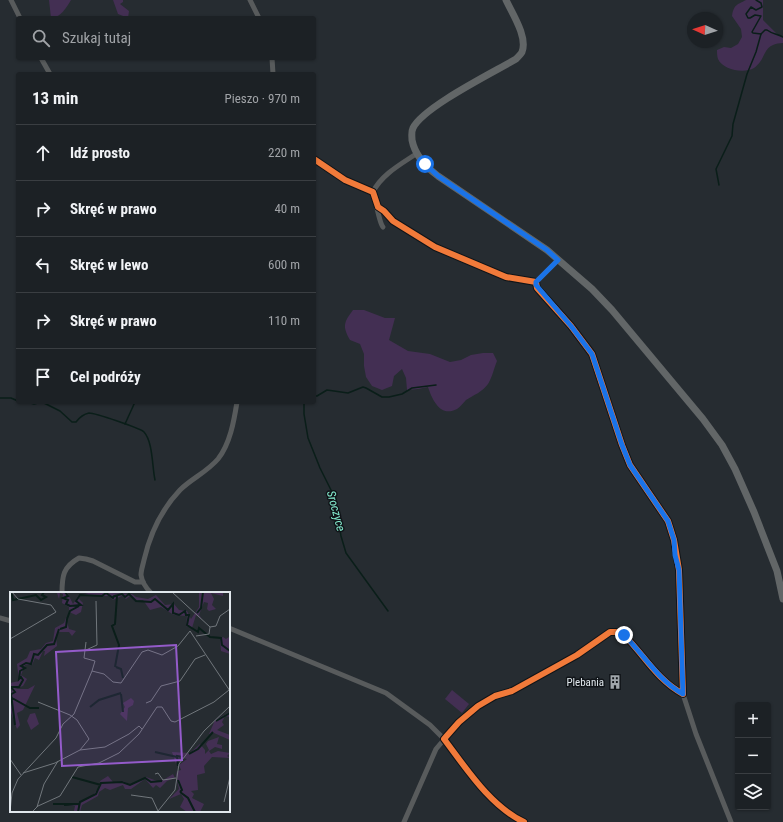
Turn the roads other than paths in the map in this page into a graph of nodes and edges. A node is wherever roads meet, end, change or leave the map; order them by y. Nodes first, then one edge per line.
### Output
1 (11, 0) edge
2 (250, 0) edge
3 (506, 0) edge
4 (19, 16) edge
5 (258, 16) edge
6 (42, 60) edge
7 (272, 60) edge
8 (49, 72) edge
9 (273, 72) edge
10 (416, 154) junction
11 (316, 160) edge
12 (373, 192) junction
13 (384, 227) dead end
14 (558, 260) junction
15 (237, 404) edge
16 (143, 582) junction
17 (62, 592) edge
18 (150, 592) edge
19 (783, 600) edge
20 (230, 628) edge
21 (683, 694) junction
22 (444, 739) junction
23 (404, 822) edge
24 (524, 822) edge
25 (731, 822) edge

1 - 4 street
2 - 5 street
3 - 10 street
6 - 8 street
7 - 9 street
10 - 12 street
10 - 14 street
11 - 12 street
12 - 13 street
14 - 19 street
14 - 21 street
15 - 16 street
16 - 17 street
16 - 18 street
20 - 22 street
21 - 22 street
21 - 25 street
22 - 23 street
22 - 24 street

